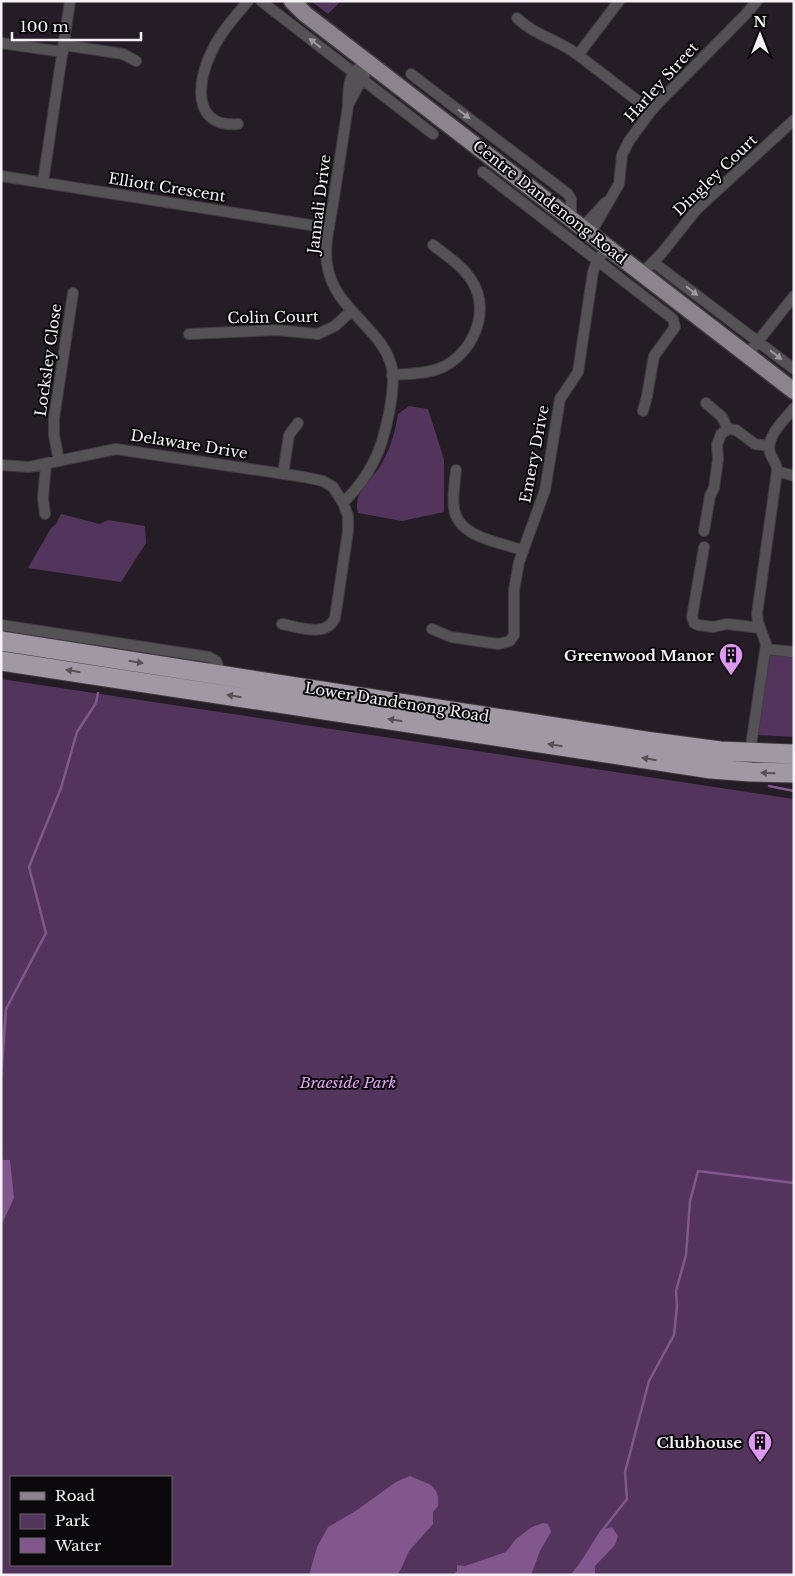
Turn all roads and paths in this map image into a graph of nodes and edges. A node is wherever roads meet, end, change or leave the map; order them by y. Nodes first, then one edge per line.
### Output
1 (70, 1) edge
2 (248, 1) edge
3 (261, 1) edge
4 (284, 1) edge
5 (292, 1) edge
6 (620, 1) edge
7 (757, 1) edge
8 (305, 14) junction
9 (516, 18) dead end
10 (1, 43) edge
11 (63, 48) junction
12 (578, 55) junction
13 (136, 61) dead end
14 (369, 63) junction
15 (412, 74) dead end
16 (358, 76) junction
17 (425, 84) junction
18 (414, 98) junction
19 (651, 111) junction
20 (794, 120) edge
21 (238, 124) dead end
22 (433, 134) dead end
23 (483, 172) dead end
24 (1, 176) edge
25 (43, 182) junction
26 (581, 227) junction
27 (329, 228) junction
28 (433, 246) dead end
29 (608, 247) junction
30 (597, 261) junction
31 (651, 270) junction
32 (73, 293) dead end
33 (794, 296) edge
34 (351, 311) junction
35 (189, 334) dead end
36 (758, 341) junction
37 (747, 355) junction
38 (794, 369) edge
39 (392, 375) junction
40 (794, 391) edge
41 (706, 403) dead end
42 (794, 408) edge
43 (643, 411) dead end
44 (298, 423) dead end
45 (728, 429) junction
46 (769, 446) junction
47 (59, 461) junction
48 (1, 464) edge
49 (46, 464) junction
50 (456, 470) dead end
51 (777, 471) junction
52 (283, 474) junction
53 (794, 476) edge
54 (341, 500) junction
55 (45, 514) dead end
56 (704, 531) dead end
57 (704, 547) dead end
58 (522, 550) junction
59 (282, 624) dead end
60 (1, 625) edge
61 (760, 628) junction
62 (432, 629) dead end
63 (1, 641) edge
64 (766, 649) junction
65 (794, 652) edge
66 (1, 660) edge
67 (218, 667) junction
68 (750, 753) junction
69 (794, 754) edge
70 (794, 773) edge

1 - 11 street
2 - 21 street
16 -> 3 street
4 - 8 main road, Centre Dandenong Road
5 - 8 main road, Centre Dandenong Road
6 - 12 street
7 - 19 street, Harley Street
8 - 14 main road, Centre Dandenong Road
9 - 12 street
10 - 11 street
11 - 13 street
11 - 25 street
12 - 19 street
14 - 16 street
14 - 18 main road, Centre Dandenong Road
15 - 17 street
16 - 22 street
16 - 27 street, Jannali Drive
17 - 18 street
17 -> 26 street
18 - 26 main road, Centre Dandenong Road
19 - 26 street, Harley Street
20 - 31 street, Dingley Court
23 - 30 street, Centre Dandenong Road
24 - 25 street, Elliott Crescent
25 - 27 street, Elliott Crescent
26 - 29 main road, Centre Dandenong Road
27 - 34 street, Jannali Drive
28 - 39 street
29 - 30 street, Emery Drive
29 - 31 main road, Centre Dandenong Road
30 - 43 street, Centre Dandenong Road
30 - 58 street, Emery Drive
31 -> 36 street, Centre Dandenong Road
31 - 37 main road, Centre Dandenong Road
32 - 47 street, Locksley Close
33 - 36 street
34 - 35 street, Colin Court
34 - 39 street, Jannali Drive
36 - 37 street
36 -> 38 street, Centre Dandenong Road
37 - 40 main road, Centre Dandenong Road
39 - 54 street, Jannali Drive
41 - 45 street
42 - 46 street
44 - 52 street
45 - 46 street
45 - 56 street
46 - 51 street
47 - 49 street, Delaware Drive
47 - 52 street, Delaware Drive
48 - 49 street, Delaware Drive
49 - 55 street
50 - 58 street
51 - 53 street
51 - 61 street
52 - 54 street, Delaware Drive
54 - 59 street
57 - 61 street
58 - 62 street, Emery Drive
60 - 67 street, Lower Dandenong Road
61 - 64 street
63 -> 67 highway, Lower Dandenong Road
64 - 65 street
64 - 68 street
70 -> 66 highway, Lower Dandenong Road
67 - 68 highway, Lower Dandenong Road
68 - 69 highway, Lower Dandenong Road

